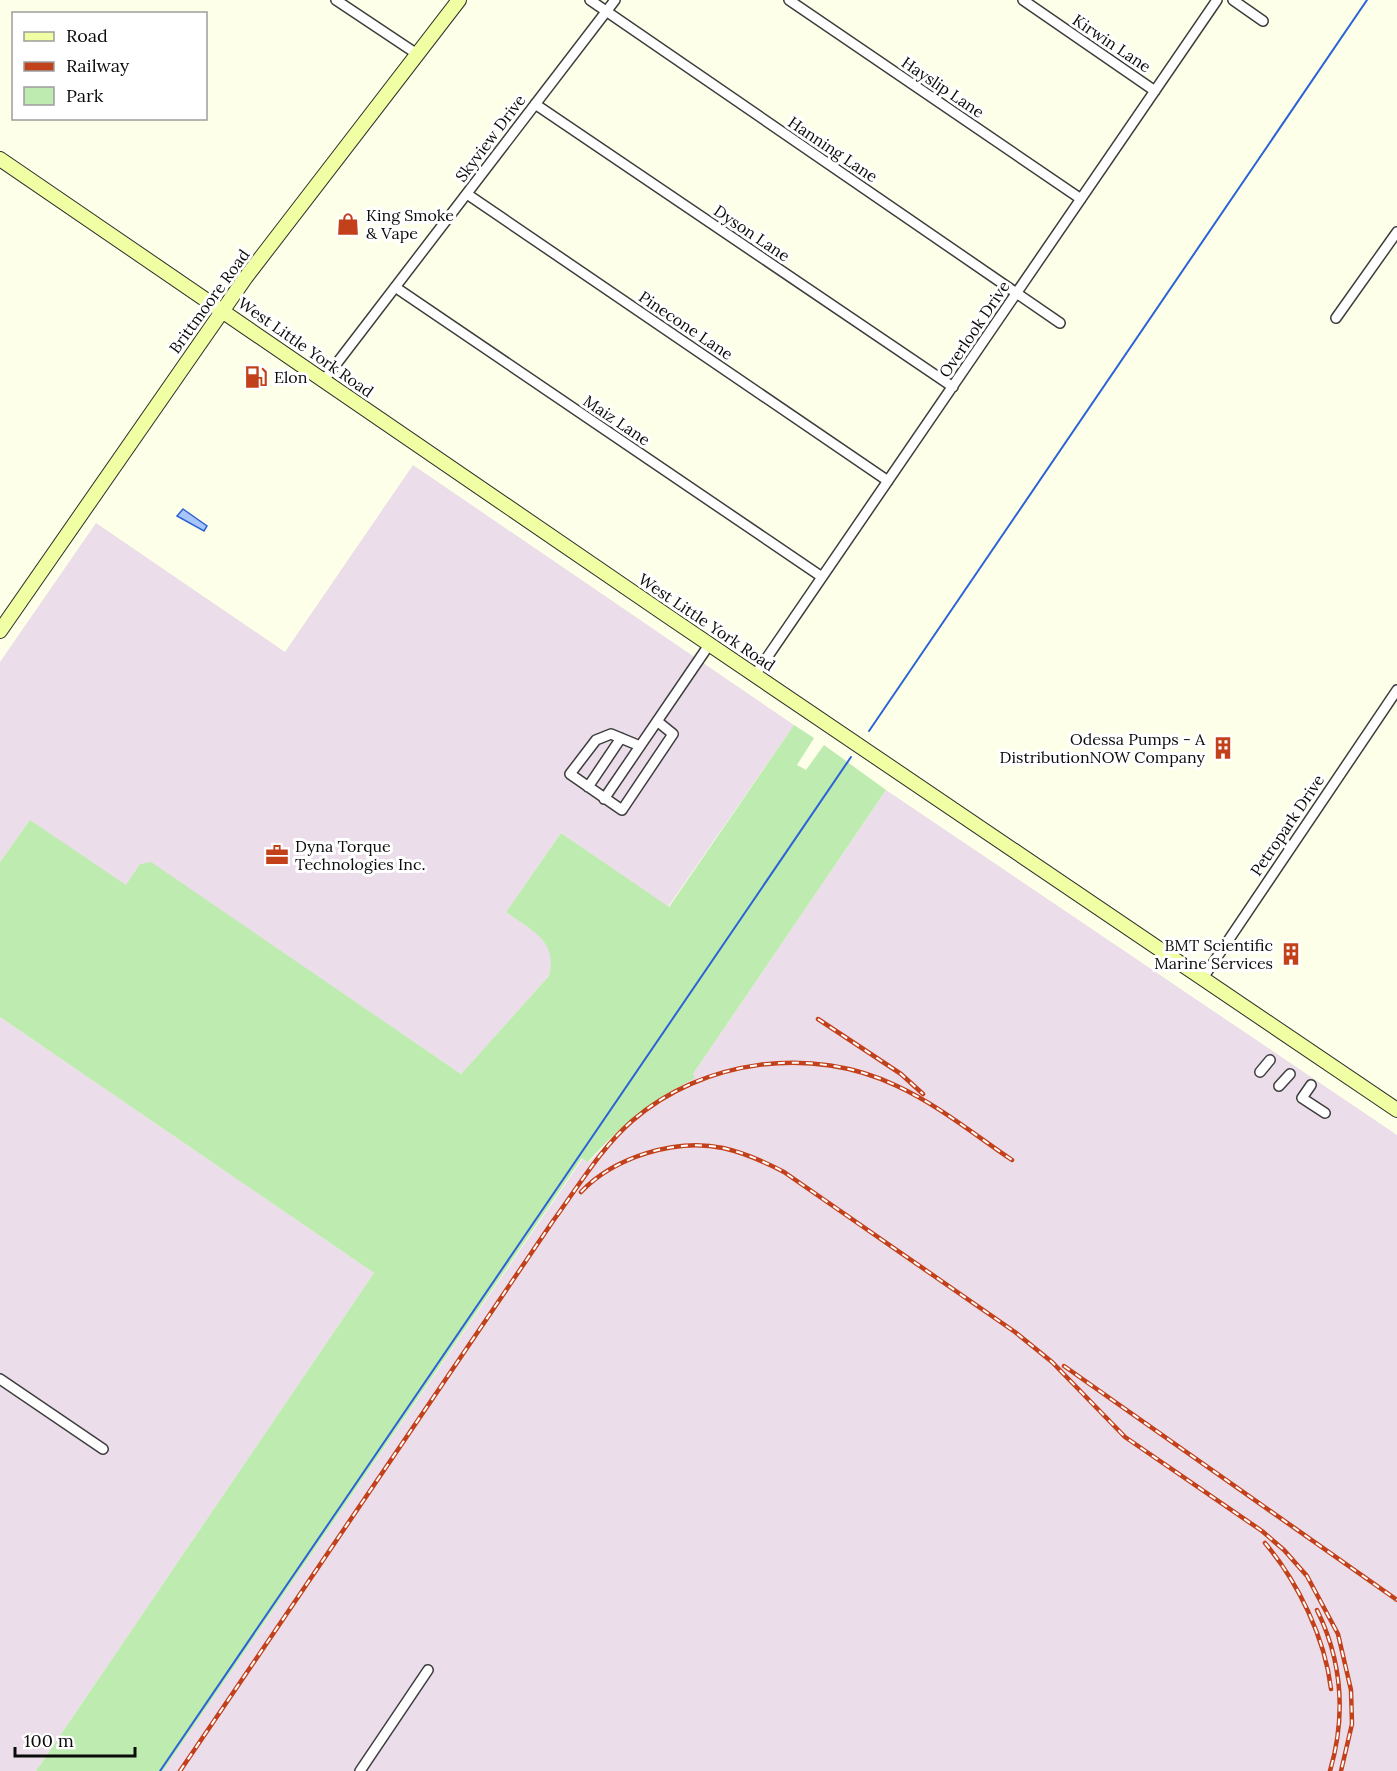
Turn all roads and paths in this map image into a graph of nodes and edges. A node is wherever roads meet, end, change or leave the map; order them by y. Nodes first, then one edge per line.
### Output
1 (336, 0) edge
2 (459, 0) edge
3 (590, 0) edge
4 (615, 0) edge
5 (789, 0) edge
6 (1023, 0) edge
7 (1217, 0) edge
8 (1233, 0) edge
9 (606, 12) junction
10 (1263, 21) dead end
11 (417, 54) junction
12 (1155, 91) junction
13 (535, 104) junction
14 (0, 159) edge
15 (467, 194) junction
16 (1081, 199) junction
17 (1397, 232) edge
18 (395, 287) junction
19 (1017, 293) junction
20 (222, 310) junction
21 (1336, 318) dead end
22 (1060, 323) dead end
23 (324, 380) junction
24 (953, 387) junction
25 (888, 481) junction
26 (822, 577) junction
27 (0, 631) edge
28 (710, 645) junction
29 (755, 675) junction
30 (1395, 696) edge
31 (657, 721) junction
32 (621, 738) junction
33 (640, 746) junction
34 (588, 787) junction
35 (604, 799) junction
36 (1203, 978) junction
37 (1270, 1060) dead end
38 (1260, 1072) dead end
39 (1290, 1074) dead end
40 (1311, 1085) dead end
41 (1280, 1086) dead end
42 (1397, 1110) edge
43 (1325, 1113) dead end
44 (0, 1378) edge
45 (103, 1449) dead end
46 (428, 1670) dead end
47 (360, 1771) edge

1 - 11 street
2 - 11 main road, Brittmoore Road
3 - 9 street, Hanning Lane
4 - 9 street, Skyview Drive
5 - 16 street, Hayslip Lane
6 - 12 street, Kirwin Lane
7 - 12 street, Overlook Drive
8 - 10 street
9 - 13 street, Skyview Drive
9 - 19 street, Hanning Lane
11 - 20 main road, Brittmoore Road
12 - 16 street, Overlook Drive
13 - 15 street, Skyview Drive
13 - 24 street, Dyson Lane
14 - 20 main road, West Little York Road
15 - 18 street, Skyview Drive
15 - 25 street, Pinecone Lane
16 - 19 street, Overlook Drive
17 - 21 street
18 - 23 street, Skyview Drive
18 - 26 street, Maiz Lane
19 - 22 street, Hanning Lane
19 - 24 street, Overlook Drive
20 - 23 main road, West Little York Road
20 - 27 main road, Brittmoore Road
23 - 28 main road, West Little York Road
24 - 25 street, Overlook Drive
25 - 26 street, Overlook Drive
26 - 29 street, Overlook Drive
28 - 29 main road, West Little York Road
28 - 31 street
29 - 36 main road, West Little York Road
30 - 36 street, Petropark Drive
31 - 33 street
31 - 35 street
32 - 33 street
32 - 34 street
32 - 34 street
33 - 35 street
34 - 35 street
36 - 42 main road, West Little York Road
37 - 38 street
39 - 41 street
40 - 43 street
44 - 45 street
46 - 47 street

